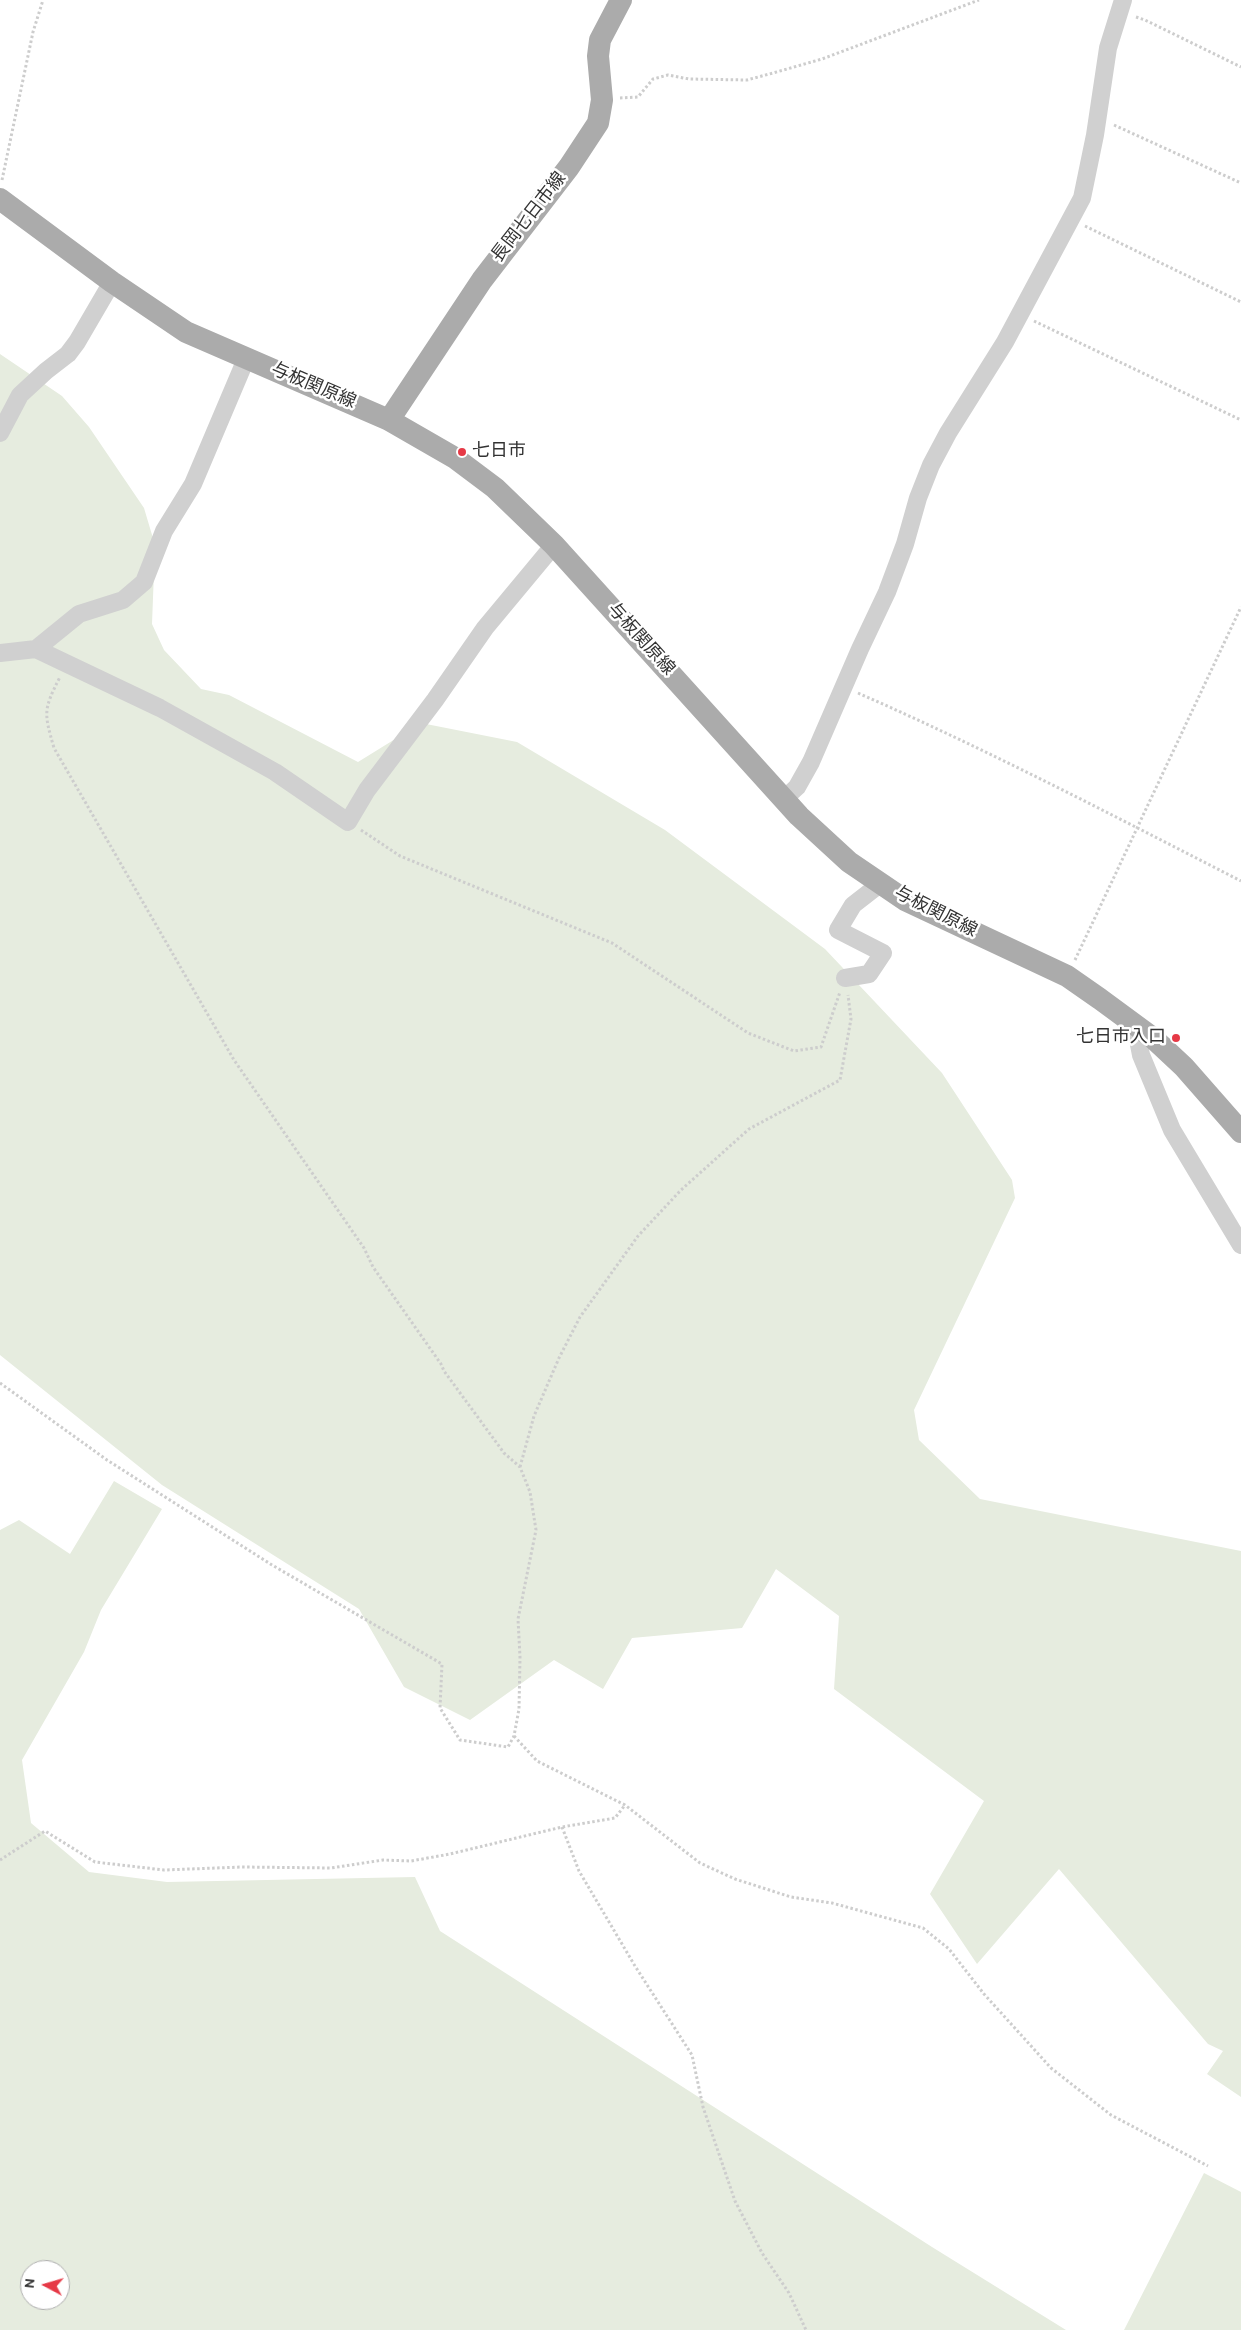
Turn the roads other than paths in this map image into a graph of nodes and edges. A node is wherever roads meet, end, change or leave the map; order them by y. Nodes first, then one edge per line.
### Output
1 (621, 0) edge
2 (1120, 6) edge
3 (0, 199) edge
4 (112, 282) junction
5 (246, 359) junction
6 (389, 420) junction
7 (0, 432) edge
8 (554, 545) junction
9 (36, 649) junction
10 (0, 652) edge
11 (783, 800) junction
12 (880, 884) junction
13 (845, 978) road end
14 (1136, 1024) junction
15 (1241, 1132) edge
16 (1241, 1245) edge

1 - 6 main road, 長岡七日市線
2 - 11 street
3 - 4 main road, 与板関原線
4 - 5 main road, 与板関原線
4 - 7 street
5 - 6 main road, 与板関原線
5 - 9 street
6 - 8 main road, 与板関原線
8 - 9 street
8 - 11 main road, 与板関原線
9 - 10 street
11 - 12 main road, 与板関原線
12 - 13 street
12 - 14 main road, 与板関原線
14 - 15 main road, 与板関原線
14 - 16 street

